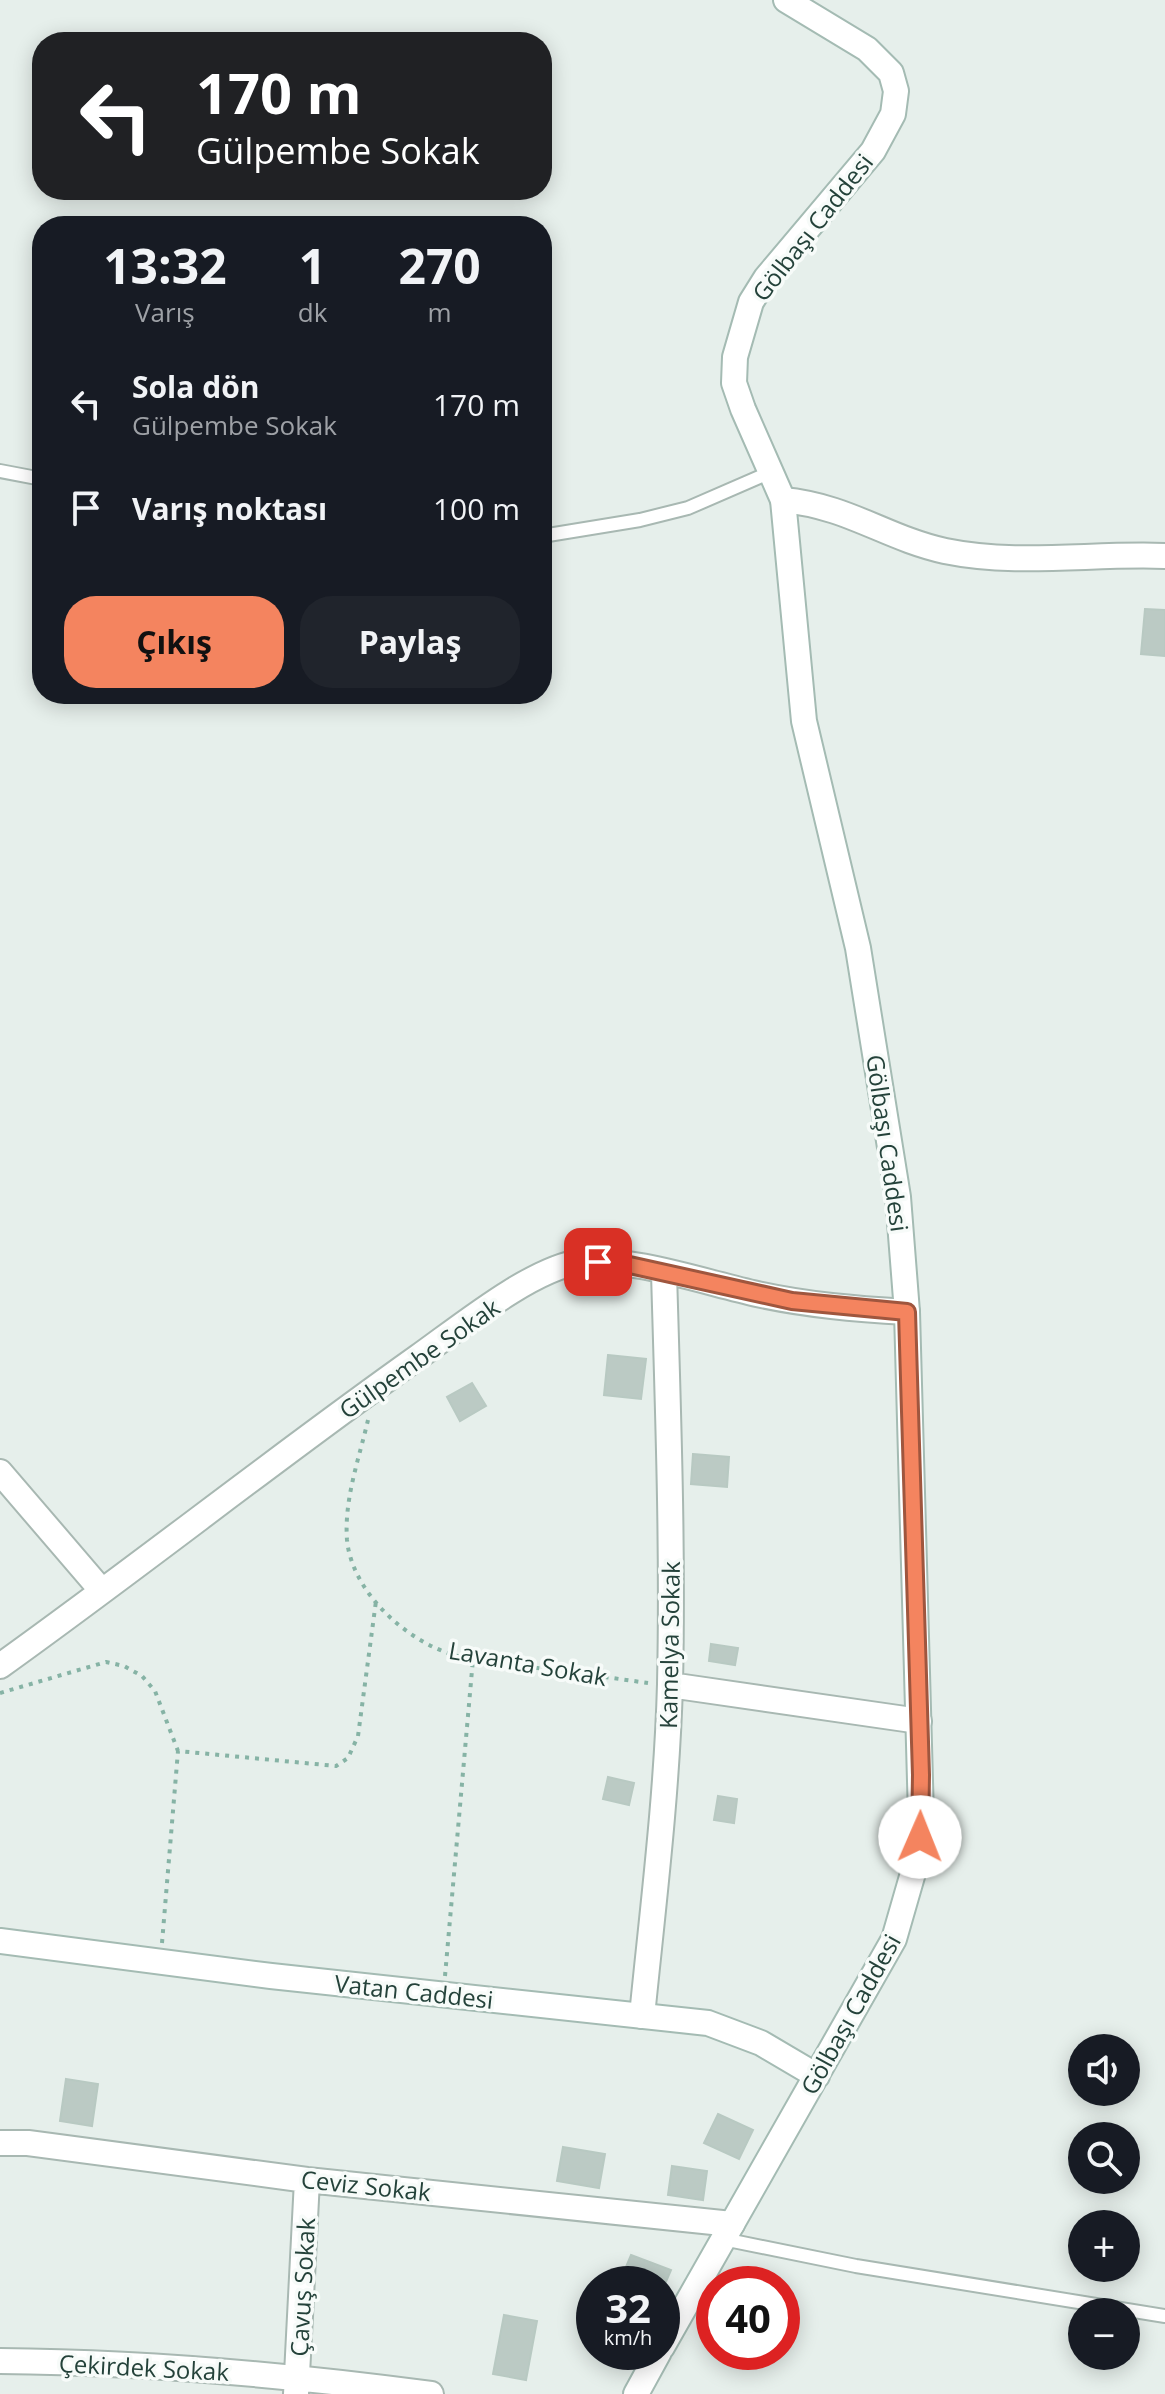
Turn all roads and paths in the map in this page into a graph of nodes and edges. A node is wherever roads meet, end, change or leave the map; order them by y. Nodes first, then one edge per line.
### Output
1 (786, 0) edge
2 (0, 471) edge
3 (771, 472) junction
4 (32, 477) edge
5 (783, 500) junction
6 (552, 534) edge
7 (1165, 556) edge
8 (664, 1273) junction
9 (907, 1312) junction
10 (376, 1387) junction
11 (0, 1472) edge
12 (102, 1591) junction
13 (376, 1601) junction
14 (473, 1659) junction
15 (0, 1666) edge
16 (670, 1685) junction
17 (0, 1693) edge
18 (919, 1721) junction
19 (178, 1751) junction
20 (0, 1941) edge
21 (160, 1961) junction
22 (443, 1994) junction
23 (642, 2016) junction
24 (817, 2076) junction
25 (0, 2143) edge
26 (307, 2180) junction
27 (728, 2232) junction
28 (1165, 2316) edge
29 (680, 2317) edge
30 (0, 2361) edge
31 (650, 2370) edge
32 (297, 2385) edge
33 (431, 2394) edge
34 (636, 2394) edge

1 - 3 street, Gölbaşı Caddesi
2 - 4 lane
3 - 5 street, Gölbaşı Caddesi
3 - 6 lane
5 - 7 street
5 - 9 street, Gölbaşı Caddesi
8 - 9 street, Gülpembe Sokak
8 - 10 street, Gülpembe Sokak
8 - 16 street, Kamelya Sokak
9 - 18 street, Gölbaşı Caddesi
10 - 12 street, Gülpembe Sokak
10 - 13 path, Lavanta Sokak
11 - 12 street
12 - 15 street, Gülpembe Sokak
13 - 14 path, Lavanta Sokak
13 - 19 path
14 - 16 path, Lavanta Sokak
14 - 22 path
16 - 18 street
16 - 23 street, Kamelya Sokak
17 - 19 path
18 - 24 street, Gölbaşı Caddesi
19 - 21 path
20 - 21 street, Vatan Caddesi
21 - 22 street, Vatan Caddesi
22 - 23 street, Vatan Caddesi
23 - 24 street, Vatan Caddesi
24 - 27 street, Gölbaşı Caddesi
25 - 26 street, Ceviz Sokak
26 - 27 street, Ceviz Sokak
26 - 32 street, Çavuş Sokak
27 - 28 lane
27 - 29 street, Gölbaşı Caddesi
30 - 32 street, Çekirdek Sokak
31 - 34 street, Gölbaşı Caddesi
32 - 33 street, Çekirdek Sokak

